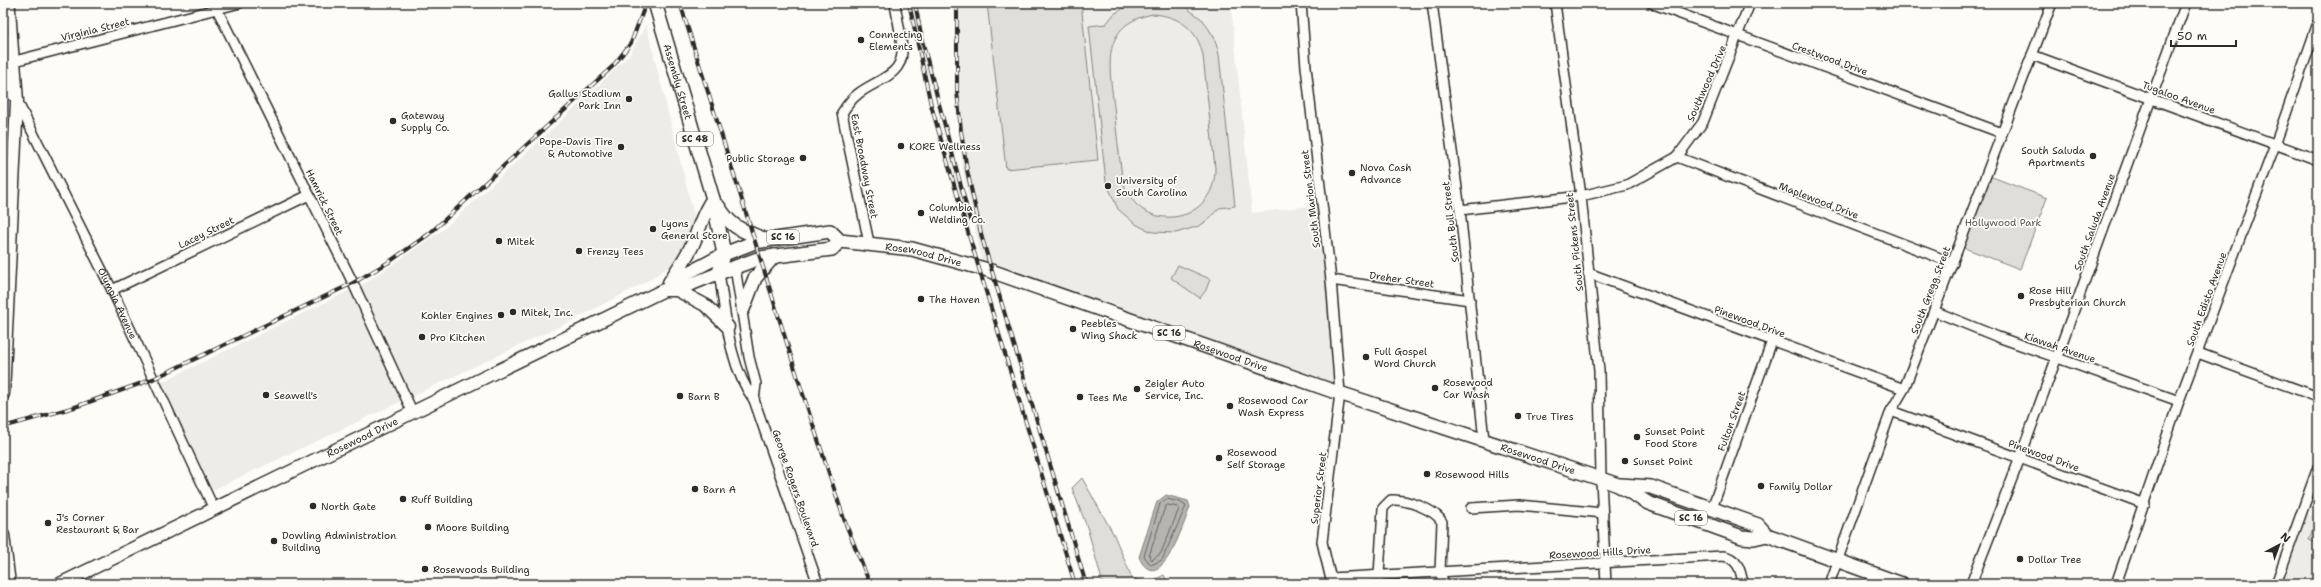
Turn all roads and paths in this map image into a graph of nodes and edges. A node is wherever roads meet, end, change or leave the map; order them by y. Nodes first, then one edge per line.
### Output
1 (10, 3) edge
2 (240, 3) edge
3 (655, 3) edge
4 (895, 3) edge
5 (1301, 3) edge
6 (1432, 3) edge
7 (1555, 3) edge
8 (1651, 3) edge
9 (1750, 3) edge
10 (2186, 3) edge
11 (2051, 4) edge
12 (215, 6) edge
13 (7, 15) edge
14 (2318, 22) edge
15 (1738, 35) junction
16 (3, 39) edge
17 (2032, 56) junction
18 (8, 62) edge
19 (3, 73) edge
20 (2149, 98) junction
21 (17, 101) junction
22 (2002, 133) junction
23 (2275, 144) junction
24 (1677, 157) junction
25 (2318, 160) edge
26 (309, 195) junction
27 (1581, 196) junction
28 (713, 199) junction
29 (1460, 210) junction
30 (766, 240) junction
31 (840, 241) junction
32 (869, 242) junction
33 (724, 254) junction
34 (774, 256) junction
35 (1953, 263) junction
36 (735, 267) junction
37 (719, 272) junction
38 (1588, 273) junction
39 (1331, 280) junction
40 (670, 287) junction
41 (112, 290) junction
42 (1470, 300) junction
43 (743, 309) junction
44 (1934, 311) junction
45 (728, 327) junction
46 (1772, 341) junction
47 (2198, 353) junction
48 (2055, 357) junction
49 (1904, 388) junction
50 (1340, 393) junction
51 (3, 394) edge
52 (2318, 397) edge
53 (754, 400) junction
54 (2179, 401) junction
55 (1891, 410) junction
56 (412, 411) junction
57 (1484, 440) junction
58 (2020, 458) junction
59 (2318, 467) edge
60 (1601, 479) junction
61 (1618, 485) junction
62 (2145, 504) junction
63 (1471, 508) dead end
64 (1712, 508) junction
65 (214, 509) junction
66 (1603, 514) junction
67 (3, 535) edge
68 (1767, 535) junction
69 (1838, 560) junction
70 (1605, 563) junction
71 (1440, 572) junction
72 (1379, 575) junction
73 (1332, 581) edge
74 (8, 584) edge
75 (61, 584) edge
76 (818, 584) edge
77 (1444, 584) edge
78 (1606, 584) edge
79 (1743, 584) edge
80 (1829, 584) edge
81 (1902, 584) edge
82 (1971, 584) edge
83 (2116, 584) edge
84 (2276, 584) edge

1 - 13 street
2 - 12 street, Virginia Street
3 - 28 main road, Assembly Street / SC 48
4 - 32 street, East Broadway Street
5 - 39 street, South Marion Street
6 - 29 street, South Bull Street
7 - 27 street, South Pickens Street
8 - 15 street, Crestwood Drive
9 - 15 street, Southwood Drive
10 - 20 street, South Saluda Avenue
11 - 17 street, South Gregg Street
12 - 18 street, Virginia Street
12 - 26 street, Hamrick Street
13 - 18 street
14 - 23 street, South Edisto Avenue
15 - 22 street, Crestwood Drive
15 - 24 street, Southwood Drive
16 - 18 main road, Olympia Avenue
17 - 20 street, Tugaloo Avenue
17 - 22 street, South Gregg Street
18 - 21 main road, Olympia Avenue
19 - 21 main road, Olympia Avenue
20 - 23 street, Tugaloo Avenue
20 - 48 street, South Saluda Avenue
21 - 41 street, Olympia Avenue
21 - 51 main road
22 - 35 street, South Gregg Street
23 - 25 street, Tugaloo Avenue
23 - 47 street, South Edisto Avenue
24 - 27 street, Southwood Drive
24 - 35 street, Maplewood Drive
26 - 41 street, Lacey Street
26 - 56 street, Hamrick Street
27 - 29 street, Southwood Drive
27 - 38 street, South Pickens Street
28 - 30 main road
28 - 33 main road, Assembly Street / SC 48
28 - 40 main road
29 - 42 street, South Bull Street
30 - 31 main road, Rosewood Drive / SC 16
30 - 33 main road, Rosewood Drive / SC 16
31 - 32 main road, Rosewood Drive / SC 16
31 - 34 main road, Rosewood Drive / SC 16
32 - 50 main road, Rosewood Drive / SC 16
33 - 36 main road, Assembly Street
33 - 37 main road, Assembly Street
33 - 40 main road, Rosewood Drive / SC 16
34 - 36 main road, Rosewood Drive / SC 16
34 - 43 main road
35 - 44 street, South Gregg Street
36 - 37 main road, Rosewood Drive
36 - 43 street, George Rogers Boulevard
37 - 40 main road, Rosewood Drive
37 - 45 street, George Rogers Boulevard
38 - 46 street, Pinewood Drive
38 - 60 street, South Pickens Street
39 - 42 street, Dreher Street
39 - 50 street, South Marion Street
40 - 45 main road
40 - 56 main road, Rosewood Drive
41 - 65 street, Olympia Avenue
42 - 57 street, South Bull Street
43 - 53 street, George Rogers Boulevard
44 - 48 street, Kiawah Avenue
44 - 49 street, South Gregg Street
45 - 53 street, George Rogers Boulevard
46 - 49 street, Pinewood Drive
46 - 64 street, Fulton Street
47 - 52 street
47 - 54 street, South Edisto Avenue
48 - 54 street, Kiawah Avenue
48 - 58 street, South Saluda Avenue
49 - 55 street, South Gregg Street
50 - 57 main road, Rosewood Drive / SC 16
50 - 73 street, Superior Street
53 - 76 street, George Rogers Boulevard
54 - 62 street, South Edisto Avenue
55 - 58 street, Pinewood Drive
55 - 69 street, South Gregg Street
56 - 65 main road, Rosewood Drive
57 - 60 main road, Rosewood Drive / SC 16
58 - 62 street, Pinewood Drive
58 - 82 street, South Saluda Avenue
59 - 84 street
60 - 61 main road, Rosewood Drive / SC 16
60 - 66 street
61 - 64 main road, Rosewood Drive / SC 16
61 - 68 main road, Rosewood Drive / SC 16
62 - 83 street, South Edisto Avenue
63 - 66 street
64 - 68 main road, Rosewood Drive / SC 16
65 - 75 main road, Rosewood Drive
66 - 70 street
67 - 74 main road
68 - 69 main road, Rosewood Drive / SC 16
69 - 80 street, South Gregg Street
69 - 81 main road, Rosewood Drive / SC 16
70 - 71 street, Rosewood Hills Drive
70 - 78 street
70 - 79 street, Rosewood Hills Drive
71 - 72 street, Rosewood Hills Drive
71 - 72 street
71 - 77 street
72 - 73 street, Rosewood Hills Drive

